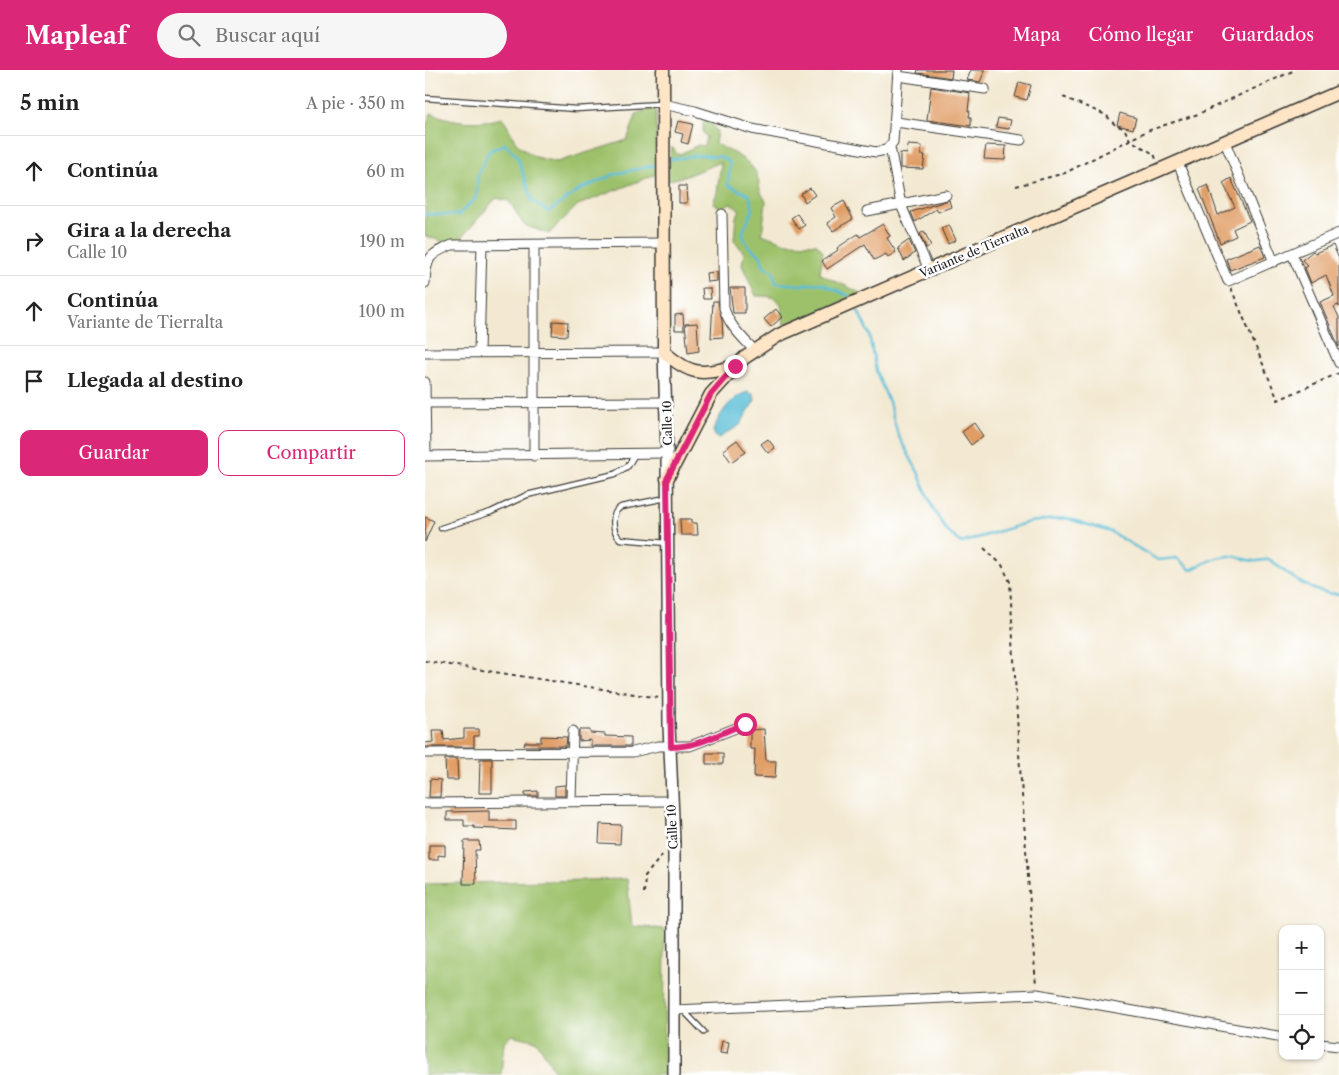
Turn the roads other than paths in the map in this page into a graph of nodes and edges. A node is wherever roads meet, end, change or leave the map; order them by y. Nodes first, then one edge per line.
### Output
1 (663, 70) edge
2 (898, 73) edge
3 (985, 89) dead end
4 (1339, 92) edge
5 (425, 98) edge
6 (663, 104) junction
7 (896, 122) junction
8 (1021, 140) dead end
9 (1225, 142) junction
10 (890, 147) junction
11 (1178, 163) junction
12 (946, 196) dead end
13 (901, 205) junction
14 (867, 211) dead end
15 (723, 214) dead end
16 (1338, 235) edge
17 (663, 243) junction
18 (482, 245) junction
19 (534, 246) junction
20 (1292, 254) junction
21 (1274, 262) junction
22 (929, 270) junction
23 (425, 283) edge
24 (755, 351) junction
25 (479, 352) junction
26 (534, 352) junction
27 (664, 352) junction
28 (425, 353) edge
29 (1339, 363) edge
30 (735, 366) junction
31 (425, 382) edge
32 (666, 402) junction
33 (425, 403) edge
34 (535, 403) junction
35 (667, 453) junction
36 (635, 454) junction
37 (425, 456) edge
38 (535, 456) junction
39 (667, 479) junction
40 (666, 498) junction
41 (441, 528) dead end
42 (667, 544) junction
43 (745, 724) dead end
44 (573, 731) dead end
45 (671, 747) junction
46 (573, 752) junction
47 (425, 753) edge
48 (671, 800) junction
49 (571, 801) junction
50 (425, 803) edge
51 (679, 1009) junction
52 (704, 1032) dead end
53 (1279, 1036) edge
54 (1324, 1044) edge
55 (1339, 1046) edge
56 (674, 1075) edge

1 - 6 main road, Calle 10
2 - 3 street
2 - 7 street
4 - 9 main road, Variante de Tierralta
5 - 6 lane
6 - 10 street
6 - 17 main road, Calle 10
7 - 8 street
7 - 10 street
9 - 11 main road, Variante de Tierralta
9 - 21 street
10 - 13 street
11 - 21 street
11 - 22 main road, Variante de Tierralta
12 - 13 street
13 - 14 street
13 - 22 street
15 - 24 street
16 - 20 street
17 - 19 street
17 - 27 main road, Calle 10
18 - 19 street
18 - 23 street
18 - 25 street
19 - 26 street
20 - 21 street
20 - 29 street
22 - 24 main road, Variante de Tierralta
24 - 30 main road, Variante de Tierralta
25 - 26 street
25 - 28 street
26 - 27 street
26 - 34 street
27 - 30 main road
27 - 32 street, Calle 10
30 - 39 main road, Variante de Tierralta
31 - 33 street
32 - 34 street
32 - 35 street, Calle 10
33 - 34 street
33 - 37 street
34 - 38 street
35 - 36 street
35 - 39 street, Calle 10
36 - 38 street
36 - 41 lane
37 - 38 street
39 - 40 street, Calle 10
40 - 42 street, Calle 10
40 - 42 lane
42 - 45 street, Calle 10
43 - 45 street
44 - 46 street
45 - 46 street
45 - 48 street, Calle 10
46 - 47 street
46 - 49 street
48 - 49 street
48 - 51 street, Calle 10
49 - 50 street
51 - 52 lane
51 - 53 street
51 - 56 street, Calle 10
54 - 55 street

